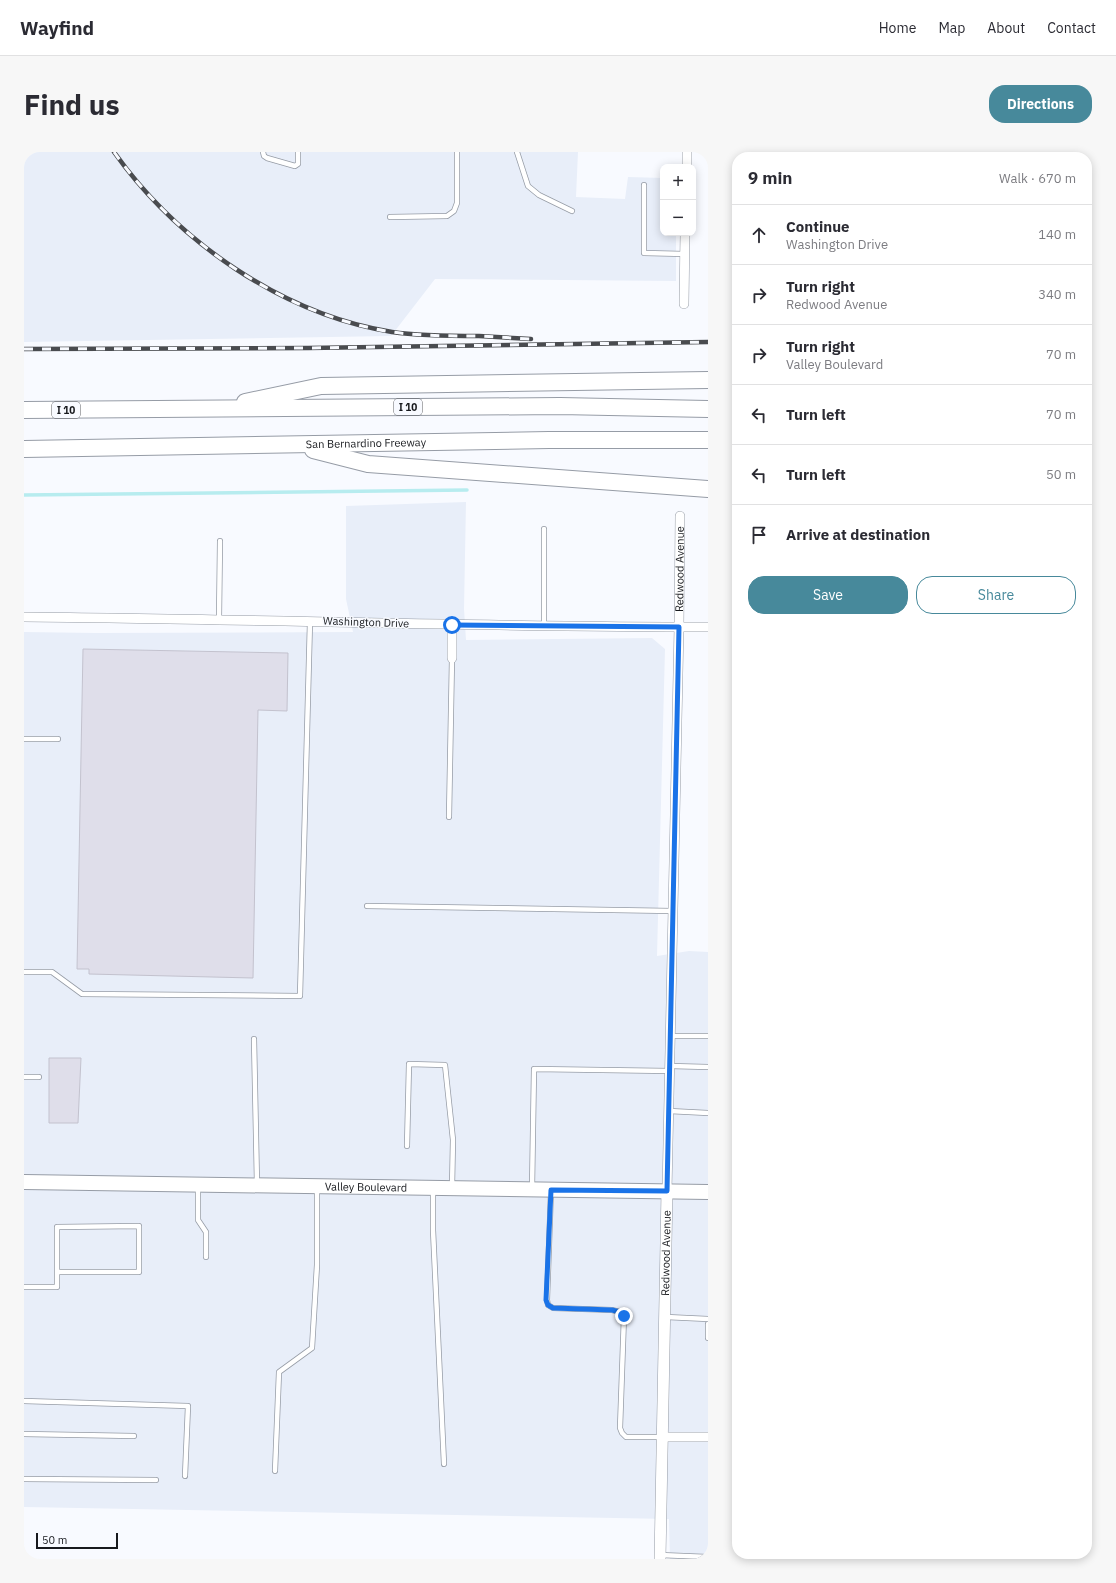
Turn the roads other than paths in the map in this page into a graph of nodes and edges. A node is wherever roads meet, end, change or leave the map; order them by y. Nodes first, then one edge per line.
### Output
1 (263, 152) edge
2 (298, 152) edge
3 (457, 152) edge
4 (517, 152) edge
5 (687, 152) edge
6 (687, 164) edge
7 (644, 185) dead end
8 (572, 211) dead end
9 (390, 217) dead end
10 (686, 236) edge
11 (685, 254) junction
12 (684, 304) dead end
13 (708, 380) edge
14 (212, 409) junction
15 (708, 409) edge
16 (24, 410) edge
17 (708, 440) edge
18 (292, 445) junction
19 (24, 450) edge
20 (708, 489) edge
21 (680, 516) dead end
22 (544, 529) dead end
23 (220, 541) dead end
24 (24, 616) edge
25 (219, 619) junction
26 (310, 621) junction
27 (452, 625) junction
28 (544, 626) junction
29 (679, 627) junction
30 (708, 627) edge
31 (452, 658) joint
32 (24, 738) edge
33 (58, 739) dead end
34 (449, 817) dead end
35 (367, 906) dead end
36 (673, 911) junction
37 (24, 972) edge
38 (671, 1036) junction
39 (708, 1036) edge
40 (254, 1039) dead end
41 (708, 1067) edge
42 (670, 1068) junction
43 (24, 1077) edge
44 (39, 1077) dead end
45 (669, 1112) junction
46 (708, 1113) edge
47 (407, 1146) dead end
48 (24, 1182) edge
49 (198, 1185) junction
50 (258, 1185) junction
51 (317, 1186) junction
52 (433, 1188) junction
53 (452, 1188) junction
54 (532, 1189) junction
55 (551, 1190) junction
56 (667, 1191) junction
57 (708, 1192) edge
58 (206, 1257) dead end
59 (57, 1272) junction
60 (24, 1287) edge
61 (665, 1316) junction
62 (708, 1319) edge
63 (708, 1324) edge
64 (708, 1338) edge
65 (24, 1401) edge
66 (24, 1434) edge
67 (134, 1436) dead end
68 (663, 1437) junction
69 (708, 1437) edge
70 (444, 1464) dead end
71 (275, 1470) dead end
72 (185, 1476) dead end
73 (24, 1479) edge
74 (156, 1480) dead end
75 (660, 1557) edge
76 (708, 1557) edge

1 - 2 lane
3 - 9 lane
4 - 8 lane
5 - 6 street
7 - 11 lane
10 - 11 street
11 - 12 street
13 - 14 highway
14 - 15 highway, I 10
14 - 16 highway, I 10
17 - 18 highway, San Bernardino Freeway
18 - 19 highway, San Bernardino Freeway
18 - 20 highway
21 - 29 street, Redwood Avenue
22 - 28 lane
23 - 25 lane
24 - 25 street, Washington Drive
25 - 26 street, Washington Drive
26 - 27 street, Washington Drive
26 - 37 lane
27 - 28 street, Washington Drive
27 - 31 street
28 - 29 street, Washington Drive
29 - 30 street, Washington Drive
29 - 36 street, Redwood Avenue
31 - 34 lane
32 - 33 lane
35 - 36 lane
36 - 38 street, Redwood Avenue
38 - 39 lane
38 - 42 street, Redwood Avenue
40 - 50 lane
41 - 42 lane
42 - 45 street, Redwood Avenue
42 - 54 lane
43 - 44 lane
45 - 46 lane
45 - 56 street, Redwood Avenue
47 - 53 lane
48 - 49 main road, Valley Boulevard
49 - 50 main road, Valley Boulevard
49 - 58 lane
50 - 51 main road, Valley Boulevard
51 - 52 main road, Valley Boulevard
51 - 71 lane
52 - 53 main road, Valley Boulevard
52 - 70 lane
53 - 54 main road, Valley Boulevard
54 - 55 main road, Valley Boulevard
55 - 56 main road, Valley Boulevard
55 - 68 lane
56 - 57 main road, Valley Boulevard
56 - 61 street, Redwood Avenue
59 - 59 lane
59 - 60 lane
61 - 62 lane
61 - 68 street, Redwood Avenue
63 - 64 lane
65 - 72 lane
66 - 67 lane
68 - 69 street
68 - 75 street, Redwood Avenue
73 - 74 lane
75 - 76 lane

